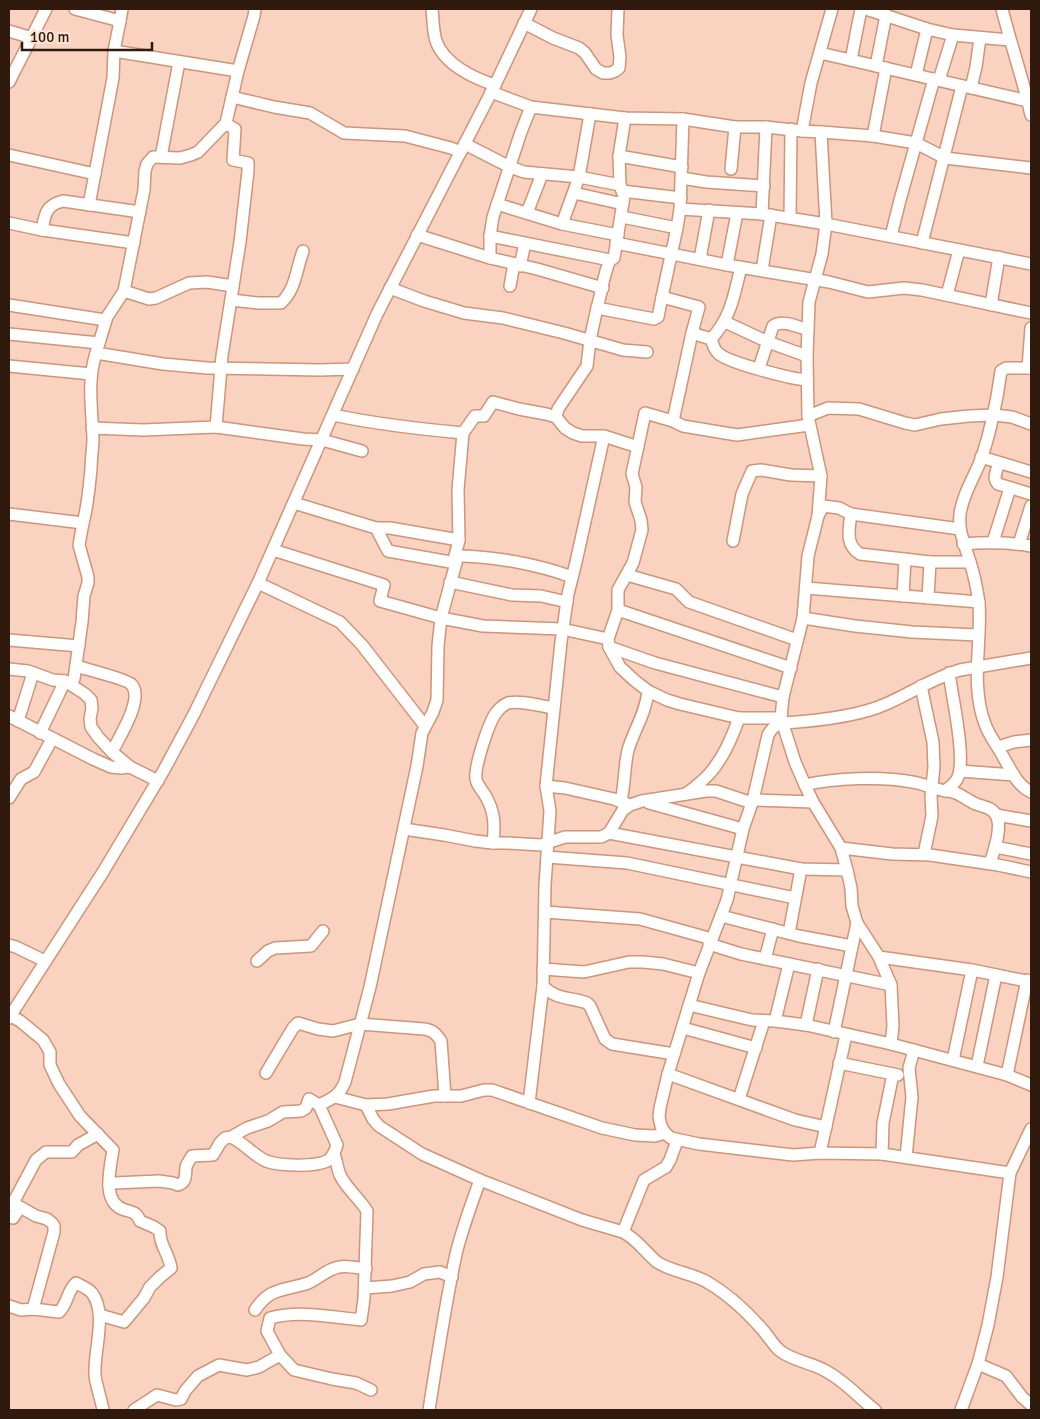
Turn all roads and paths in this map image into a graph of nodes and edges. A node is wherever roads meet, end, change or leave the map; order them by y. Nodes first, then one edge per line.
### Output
1 (75, 9) edge
2 (122, 9) edge
3 (255, 9) edge
4 (432, 9) edge
5 (531, 9) edge
6 (618, 9) edge
7 (832, 9) edge
8 (861, 9) edge
9 (866, 9) edge
10 (1002, 9) edge
11 (43, 10) edge
12 (886, 15) junction
13 (120, 21) junction
14 (524, 23) junction
15 (926, 28) junction
16 (9, 31) edge
17 (953, 35) junction
18 (32, 38) junction
19 (980, 38) junction
20 (1010, 40) junction
21 (114, 51) junction
22 (820, 53) junction
23 (851, 60) junction
24 (179, 62) junction
25 (881, 67) junction
26 (12, 68) edge
27 (238, 71) junction
28 (1026, 73) edge
29 (916, 75) junction
30 (936, 80) junction
31 (9, 82) edge
32 (967, 87) junction
33 (493, 89) junction
34 (232, 97) junction
35 (1028, 101) junction
36 (531, 107) junction
37 (590, 114) junction
38 (1031, 115) edge
39 (625, 118) junction
40 (682, 120) junction
41 (226, 122) junction
42 (735, 127) junction
43 (766, 127) junction
44 (796, 130) junction
45 (821, 132) junction
46 (874, 136) junction
47 (916, 143) junction
48 (463, 148) junction
49 (9, 155) edge
50 (619, 156) junction
51 (161, 157) junction
52 (944, 158) junction
53 (510, 167) junction
54 (1031, 168) edge
55 (731, 169) dead end
56 (682, 172) junction
57 (95, 174) junction
58 (542, 174) junction
59 (579, 177) junction
60 (764, 186) junction
61 (621, 188) junction
62 (574, 193) junction
63 (681, 203) junction
64 (497, 204) junction
65 (623, 204) junction
66 (89, 205) junction
67 (709, 210) junction
68 (140, 212) junction
69 (527, 213) junction
70 (737, 213) junction
71 (767, 215) junction
72 (622, 217) junction
73 (790, 218) junction
74 (9, 223) edge
75 (562, 224) junction
76 (826, 224) junction
77 (677, 228) junction
78 (42, 230) junction
79 (418, 235) junction
80 (490, 236) junction
81 (891, 236) junction
82 (617, 239) junction
83 (134, 243) junction
84 (525, 243) junction
85 (922, 243) junction
86 (959, 250) junction
87 (303, 251) dead end
88 (672, 255) junction
89 (490, 258) junction
90 (999, 258) junction
91 (700, 259) junction
92 (610, 260) junction
93 (1031, 264) edge
94 (517, 265) junction
95 (727, 265) junction
96 (741, 268) junction
97 (762, 270) junction
98 (815, 280) junction
99 (233, 286) junction
100 (510, 286) dead end
101 (390, 288) junction
102 (603, 288) junction
103 (124, 291) junction
104 (947, 295) junction
105 (662, 297) junction
106 (231, 300) junction
107 (9, 305) edge
108 (991, 305) junction
109 (597, 308) junction
110 (1031, 313) edge
111 (105, 320) junction
112 (725, 322) junction
113 (1031, 328) edge
114 (808, 330) junction
115 (692, 333) junction
116 (9, 334) edge
117 (711, 339) junction
118 (590, 340) junction
119 (768, 342) junction
120 (98, 348) junction
121 (647, 352) dead end
122 (807, 356) junction
123 (9, 366) edge
124 (220, 368) junction
125 (759, 368) junction
126 (1030, 368) edge
127 (353, 369) junction
128 (91, 374) junction
129 (807, 380) junction
130 (333, 415) junction
131 (994, 415) junction
132 (556, 417) junction
133 (673, 421) junction
134 (808, 421) junction
135 (1031, 424) edge
136 (216, 427) junction
137 (92, 428) junction
138 (463, 433) junction
139 (604, 436) junction
140 (322, 440) junction
141 (638, 447) junction
142 (362, 451) dead end
143 (981, 457) junction
144 (1000, 463) junction
145 (1030, 472) edge
146 (821, 476) junction
147 (1010, 488) junction
148 (1026, 493) edge
149 (294, 503) junction
150 (1031, 506) edge
151 (9, 514) edge
152 (851, 514) junction
153 (818, 516) junction
154 (83, 523) junction
155 (376, 528) junction
156 (960, 529) junction
157 (459, 540) junction
158 (732, 541) dead end
159 (993, 542) junction
160 (963, 544) junction
161 (1025, 545) edge
162 (273, 550) junction
163 (456, 559) junction
164 (905, 559) junction
165 (930, 562) junction
166 (970, 562) junction
167 (627, 575) junction
168 (572, 577) junction
169 (450, 582) junction
170 (258, 583) junction
171 (806, 588) junction
172 (903, 596) junction
173 (928, 598) junction
174 (567, 602) junction
175 (978, 602) junction
176 (618, 610) junction
177 (442, 618) junction
178 (803, 618) junction
179 (562, 629) junction
180 (978, 635) junction
181 (9, 640) edge
182 (797, 640) junction
183 (609, 643) junction
184 (79, 646) junction
185 (1031, 658) edge
186 (76, 666) junction
187 (978, 666) junction
188 (790, 668) junction
189 (9, 669) edge
190 (33, 673) junction
191 (948, 673) junction
192 (68, 682) junction
193 (921, 686) junction
194 (648, 691) junction
195 (783, 697) junction
196 (553, 708) junction
197 (740, 718) junction
198 (13, 719) edge
199 (782, 720) junction
200 (425, 726) junction
201 (40, 733) junction
202 (52, 739) junction
203 (1031, 740) edge
204 (998, 747) junction
205 (112, 752) junction
206 (130, 767) junction
207 (960, 771) junction
208 (1014, 775) junction
209 (158, 781) junction
210 (805, 785) junction
211 (546, 786) junction
212 (932, 788) junction
213 (945, 791) junction
214 (1031, 792) edge
215 (684, 795) junction
216 (9, 798) edge
217 (642, 801) junction
218 (753, 801) junction
219 (813, 802) junction
220 (625, 803) junction
221 (996, 815) junction
222 (1031, 821) edge
223 (404, 829) junction
224 (744, 829) junction
225 (609, 833) junction
226 (494, 843) junction
227 (547, 844) junction
228 (995, 847) junction
229 (841, 848) junction
230 (924, 854) junction
231 (1031, 854) edge
232 (738, 856) junction
233 (547, 857) junction
234 (990, 863) junction
235 (801, 869) junction
236 (847, 870) junction
237 (1031, 872) edge
238 (731, 885) junction
239 (795, 898) junction
240 (545, 912) junction
241 (722, 916) junction
242 (857, 923) junction
243 (773, 929) junction
244 (323, 931) dead end
245 (789, 933) junction
246 (711, 942) junction
247 (9, 945) edge
248 (852, 946) junction
249 (879, 957) junction
250 (765, 959) junction
251 (45, 961) junction
252 (257, 961) dead end
253 (788, 964) junction
254 (543, 969) junction
255 (818, 969) junction
256 (972, 970) junction
257 (699, 973) junction
258 (846, 974) junction
259 (996, 975) junction
260 (1029, 981) edge
261 (891, 985) junction
262 (543, 986) junction
263 (689, 1005) junction
264 (9, 1016) edge
265 (770, 1021) junction
266 (360, 1024) junction
267 (806, 1025) junction
268 (682, 1028) junction
269 (840, 1034) junction
270 (891, 1044) junction
271 (756, 1048) junction
272 (914, 1050) junction
273 (674, 1054) junction
274 (953, 1060) junction
275 (840, 1063) junction
276 (977, 1066) junction
277 (266, 1073) dead end
278 (668, 1074) junction
279 (893, 1074) junction
280 (1007, 1075) junction
281 (910, 1077) junction
282 (1031, 1085) edge
283 (445, 1096) junction
284 (335, 1097) junction
285 (739, 1099) junction
286 (528, 1103) junction
287 (366, 1105) junction
288 (319, 1106) junction
289 (826, 1126) junction
290 (1031, 1129) edge
291 (665, 1133) junction
292 (98, 1134) junction
293 (231, 1137) junction
294 (677, 1140) junction
295 (820, 1153) junction
296 (882, 1154) junction
297 (334, 1155) junction
298 (906, 1157) junction
299 (1010, 1173) junction
300 (480, 1180) junction
301 (109, 1186) junction
302 (11, 1203) edge
303 (9, 1217) edge
304 (623, 1232) junction
305 (366, 1269) junction
306 (452, 1277) junction
307 (365, 1288) junction
308 (9, 1306) edge
309 (34, 1309) junction
310 (254, 1310) dead end
311 (100, 1315) junction
312 (280, 1355) junction
313 (978, 1364) junction
314 (371, 1390) dead end
315 (1031, 1405) edge
316 (103, 1410) edge
317 (134, 1410) edge
318 (429, 1410) edge
319 (875, 1410) edge
320 (961, 1410) edge

1 - 13 street
2 - 13 street
3 - 27 street
4 - 33 street
5 - 14 street
6 - 14 street
7 - 22 street
8 - 23 street
9 - 12 street
10 - 20 street
11 - 18 street
12 - 15 street
12 - 25 street
13 - 21 street
14 - 33 street
15 - 17 street
15 - 29 street
16 - 18 street
17 - 19 street
17 - 30 street
18 - 26 street
19 - 20 street
19 - 32 street
20 - 28 street
21 - 24 street
21 - 57 street
22 - 23 street
22 - 44 street
23 - 25 street
24 - 27 street
24 - 51 street
25 - 29 street
25 - 46 street
26 - 31 street
27 - 34 street
28 - 35 street
29 - 30 street
30 - 32 street
30 - 47 street
32 - 35 street
32 - 52 street
33 - 36 street
33 - 48 street
34 - 41 street
34 - 48 street
35 - 38 street
36 - 37 street
36 - 53 street
37 - 39 street
37 - 59 street
39 - 40 street
39 - 50 street
40 - 42 street
40 - 56 street
41 - 51 street
41 - 99 street
42 - 43 street
42 - 55 street
43 - 44 street
43 - 60 street
44 - 45 street
44 - 73 street
45 - 46 street
45 - 76 street
46 - 47 street
47 - 52 street
47 - 81 street
48 - 53 street
48 - 79 street
49 - 57 street
50 - 56 street
50 - 61 street
51 - 68 street
52 - 54 street
52 - 85 street
53 - 58 street
53 - 64 street
56 - 60 street
56 - 63 street
57 - 66 street
58 - 59 street
58 - 69 street
59 - 61 street
59 - 62 street
60 - 71 street
61 - 63 street
61 - 65 street
62 - 65 street
62 - 75 street
63 - 67 street
63 - 77 street
64 - 69 street
64 - 80 street
65 - 72 street
66 - 68 street
66 - 78 street
67 - 70 street
67 - 91 street
68 - 83 street
69 - 75 street
70 - 71 street
70 - 95 street
71 - 73 street
71 - 97 street
72 - 77 street
72 - 82 street
73 - 76 street
74 - 78 street
75 - 82 street
76 - 81 street
76 - 98 street
77 - 88 street
78 - 83 street
79 - 89 street
79 - 101 street
80 - 84 street
80 - 89 street
81 - 85 street
82 - 88 street
82 - 92 street
83 - 103 street
84 - 92 street
84 - 94 street
85 - 86 street
86 - 90 street
86 - 104 street
87 - 106 street
88 - 91 street
88 - 105 street
89 - 94 street
90 - 93 street
90 - 108 street
91 - 95 street
92 - 102 street
94 - 100 street
94 - 102 street
95 - 96 street
96 - 97 street
96 - 112 street
97 - 98 street
98 - 104 street
98 - 114 street
99 - 103 street
99 - 106 street
101 - 118 street
101 - 127 street
102 - 109 street
103 - 111 street
104 - 108 street
105 - 109 street
105 - 115 street
106 - 124 street
107 - 111 street
108 - 110 street
109 - 118 street
111 - 120 street
112 - 117 street
112 - 119 street
113 - 126 street
114 - 119 street
114 - 122 street
115 - 117 street
115 - 133 street
116 - 120 street
117 - 125 street
118 - 121 street
118 - 132 street
119 - 122 street
119 - 125 street
120 - 124 street
120 - 128 street
122 - 129 street
123 - 128 street
124 - 127 street
124 - 136 street
125 - 129 street
126 - 131 street
127 - 130 street
128 - 137 street
129 - 134 street
130 - 138 street
130 - 140 street
131 - 134 street
131 - 135 street
131 - 143 street
132 - 138 street
132 - 139 street
133 - 134 street
133 - 141 street
134 - 146 street
136 - 137 street
136 - 140 street
137 - 154 street
138 - 157 street
139 - 141 street
139 - 168 street
140 - 142 street
140 - 149 street
141 - 167 street
143 - 144 street
143 - 156 street
144 - 145 street
144 - 147 street
145 - 148 street
146 - 153 street
146 - 158 street
147 - 148 street
147 - 159 street
149 - 155 street
149 - 162 street
150 - 161 street
151 - 154 street
152 - 153 street
152 - 156 street
152 - 164 street
153 - 171 street
154 - 184 street
155 - 157 street
155 - 163 street
156 - 160 street
157 - 163 street
159 - 160 street
159 - 161 street
160 - 166 street
162 - 170 street
162 - 177 street
163 - 168 street
163 - 169 street
164 - 165 street
164 - 172 street
165 - 166 street
165 - 173 street
166 - 175 street
167 - 176 street
167 - 182 street
168 - 174 street
169 - 174 street
169 - 177 street
170 - 200 street
170 - 209 street
171 - 172 street
171 - 178 street
172 - 173 street
173 - 175 street
174 - 179 street
175 - 180 street
176 - 183 street
176 - 188 street
177 - 179 street
177 - 200 street
178 - 180 street
178 - 182 street
179 - 183 street
179 - 196 street
180 - 187 street
181 - 184 street
182 - 188 street
183 - 194 street
183 - 195 street
184 - 186 street
185 - 187 street
186 - 192 street
186 - 205 street
187 - 191 street
187 - 204 street
188 - 195 street
189 - 190 street
190 - 192 street
190 - 198 street
191 - 193 street
191 - 207 street
192 - 201 street
192 - 205 street
193 - 199 street
193 - 212 street
194 - 197 street
194 - 220 street
195 - 199 street
196 - 211 street
196 - 226 street
197 - 199 street
197 - 215 street
198 - 201 street
199 - 210 street
199 - 218 street
200 - 223 street
201 - 202 street
202 - 206 street
202 - 216 street
203 - 204 street
204 - 208 street
205 - 206 street
206 - 209 street
207 - 208 street
207 - 213 street
208 - 214 street
209 - 251 street
210 - 212 street
210 - 219 street
211 - 220 street
211 - 227 street
212 - 213 street
212 - 230 street
213 - 221 street
215 - 217 street
215 - 218 street
217 - 220 street
217 - 224 street
218 - 219 street
218 - 224 street
219 - 229 street
220 - 225 street
221 - 222 street
221 - 228 street
223 - 226 street
223 - 266 street
224 - 232 street
225 - 227 street
225 - 232 street
226 - 227 street
227 - 233 street
228 - 231 street
228 - 234 street
229 - 230 street
229 - 236 street
230 - 234 street
232 - 235 street
232 - 238 street
233 - 238 street
233 - 240 street
234 - 237 street
235 - 236 street
235 - 239 street
236 - 242 street
238 - 239 street
238 - 241 street
239 - 245 street
240 - 246 street
240 - 254 street
241 - 243 street
241 - 246 street
242 - 248 street
242 - 249 street
243 - 245 street
243 - 250 street
244 - 252 street
245 - 248 street
246 - 250 street
246 - 257 street
247 - 251 street
248 - 258 street
249 - 256 street
249 - 261 street
250 - 253 street
251 - 264 street
253 - 255 street
253 - 265 street
254 - 257 street
254 - 262 street
255 - 258 street
255 - 267 street
256 - 259 street
256 - 274 street
257 - 263 street
258 - 261 street
258 - 269 street
259 - 260 street
259 - 276 street
260 - 280 street
261 - 270 street
262 - 273 street
262 - 286 street
263 - 265 street
263 - 268 street
264 - 292 street
265 - 267 street
265 - 271 street
266 - 277 street
266 - 283 street
266 - 284 street
267 - 269 street
268 - 271 street
268 - 273 street
269 - 270 street
269 - 275 street
270 - 272 street
271 - 285 street
272 - 274 street
272 - 281 street
273 - 278 street
274 - 276 street
275 - 279 street
275 - 289 street
276 - 280 street
278 - 285 street
278 - 291 street
279 - 281 street
279 - 296 street
280 - 282 street
281 - 298 street
283 - 286 street
283 - 287 street
284 - 287 street
284 - 288 street
285 - 289 street
286 - 291 street
287 - 300 street
288 - 293 street
288 - 297 street
289 - 295 street
290 - 299 street
291 - 294 street
292 - 301 street
292 - 302 street
293 - 297 street
293 - 301 street
294 - 295 street
294 - 304 street
295 - 296 street
296 - 298 street
297 - 305 street
298 - 299 street
299 - 313 street
300 - 304 street
300 - 306 street
301 - 311 street
302 - 303 street
302 - 309 street
304 - 319 street
305 - 307 street
305 - 310 street
306 - 307 street
306 - 318 street
307 - 312 street
308 - 309 street
309 - 311 street
311 - 316 street
312 - 314 street
312 - 317 street
313 - 315 street
313 - 320 street

